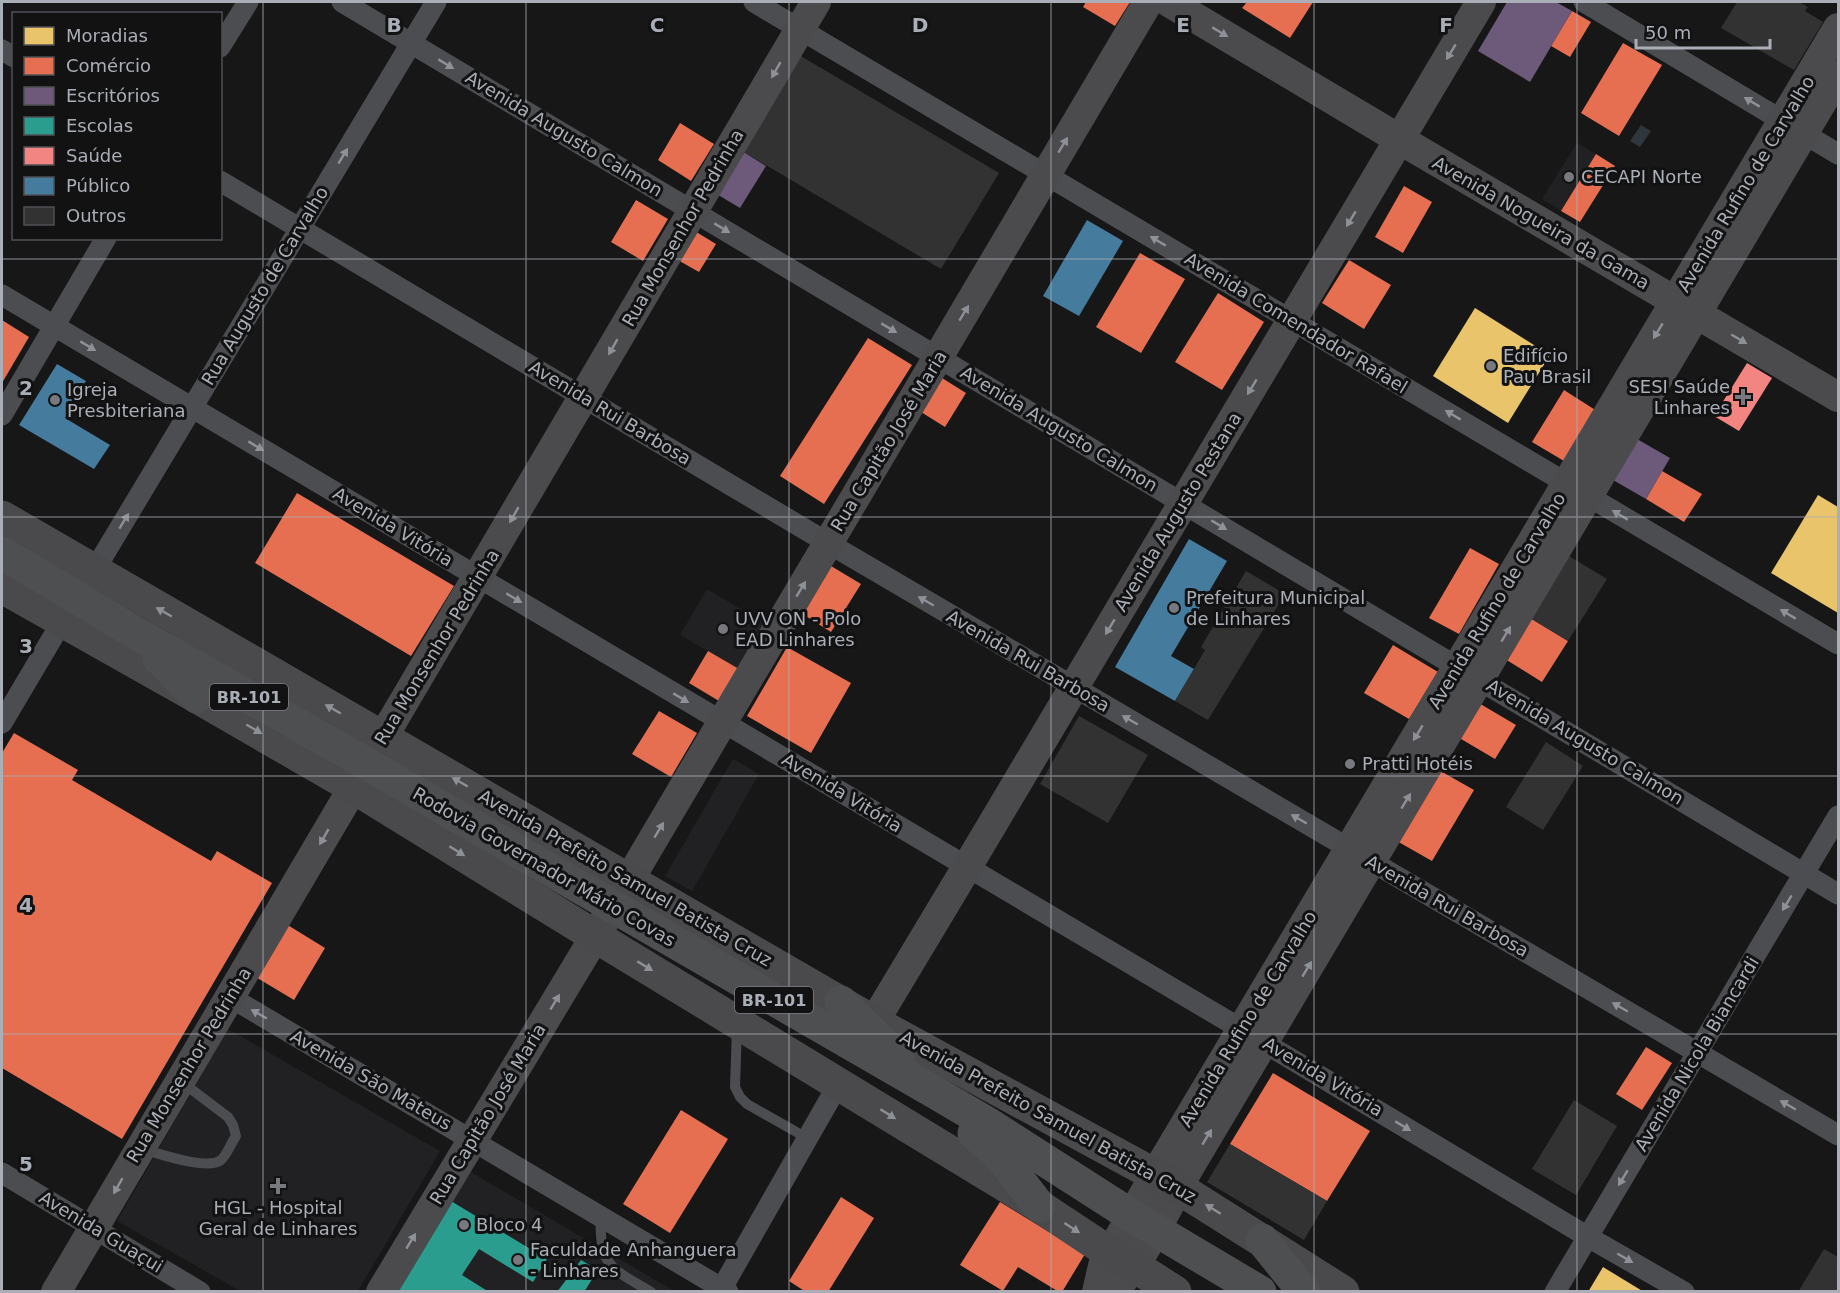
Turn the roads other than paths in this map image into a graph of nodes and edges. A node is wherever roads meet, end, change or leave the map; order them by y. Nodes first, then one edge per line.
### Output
1 (248, 2) edge
2 (342, 2) edge
3 (436, 2) edge
4 (754, 2) edge
5 (816, 2) edge
6 (1148, 2) edge
7 (1169, 2) edge
8 (1481, 2) edge
9 (1584, 2) edge
10 (1839, 28) edge
11 (800, 29) junction
12 (411, 43) junction
13 (222, 44) edge
14 (1839, 75) edge
15 (1793, 127) junction
16 (1399, 139) junction
17 (1839, 154) edge
18 (1046, 174) junction
19 (222, 182) edge
20 (693, 211) junction
21 (300, 228) junction
22 (105, 240) edge
23 (2, 295) edge
24 (1686, 308) junction
25 (1292, 320) junction
26 (54, 326) junction
27 (938, 357) junction
28 (584, 397) junction
29 (1839, 397) edge
30 (192, 408) junction
31 (2, 414) edge
32 (1578, 489) junction
33 (1183, 503) junction
34 (2, 517) edge
35 (828, 543) junction
36 (2, 553) edge
37 (94, 571) junction
38 (478, 577) junction
39 (2, 586) edge
40 (63, 620) junction
41 (131, 630) junction
42 (1839, 644) edge
43 (1468, 673) junction
44 (1074, 687) junction
45 (197, 697) junction
46 (722, 722) junction
47 (2, 723) edge
48 (368, 763) junction
49 (1839, 816) edge
50 (1360, 855) junction
51 (967, 867) junction
52 (1804, 873) junction
53 (621, 893) junction
54 (1839, 894) edge
55 (595, 936) junction
56 (230, 997) junction
57 (841, 1002) junction
58 (737, 1022) junction
59 (874, 1022) junction
60 (1252, 1035) junction
61 (1698, 1053) junction
62 (180, 1081) junction
63 (839, 1083) junction
64 (936, 1093) junction
65 (987, 1123) junction
66 (1839, 1135) edge
67 (807, 1138) junction
68 (472, 1140) junction
69 (140, 1149) junction
70 (2, 1173) edge
71 (1166, 1181) junction
72 (1039, 1206) junction
73 (600, 1215) junction
74 (1143, 1223) junction
75 (93, 1228) junction
76 (1588, 1237) junction
77 (1262, 1240) junction
78 (1122, 1259) junction
79 (725, 1290) edge
80 (56, 1292) edge
81 (200, 1292) edge
82 (381, 1292) edge
83 (651, 1292) edge
84 (1098, 1292) edge
85 (1112, 1292) edge
86 (1175, 1292) edge
87 (1260, 1292) edge
88 (1304, 1292) edge
89 (1343, 1292) edge
90 (1555, 1292) edge
91 (1684, 1292) edge

1 - 13 street
2 - 12 street, Avenida Augusto Calmon
3 - 12 street, Rua Augusto de Carvalho
4 - 11 street, Avenida Comendador Rafael
5 - 11 street, Rua Monsenhor Pedrinha
18 -> 6 street, Rua Capitão José Maria
7 -> 16 street, Avenida Nogueira da Gama
8 -> 16 street, Avenida Augusto Pestana
15 -> 9 street
10 - 15 street, Avenida Rufino de Carvalho
11 - 18 street, Avenida Comendador Rafael
11 -> 20 street, Rua Monsenhor Pedrinha
12 -> 20 street, Avenida Augusto Calmon
21 -> 12 street, Rua Augusto de Carvalho
14 - 15 street, Avenida Rufino de Carvalho
15 - 17 street
15 - 24 street, Avenida Rufino de Carvalho
16 - 24 street, Avenida Nogueira da Gama
16 -> 25 street, Avenida Augusto Pestana
25 -> 18 street, Avenida Comendador Rafael
27 -> 18 street, Rua Capitão José Maria
19 - 21 street, Avenida Rui Barbosa
20 -> 27 street, Avenida Augusto Calmon
20 -> 28 street, Rua Monsenhor Pedrinha
21 - 28 street, Avenida Rui Barbosa
21 - 30 street, Rua Augusto de Carvalho
22 - 26 street
23 - 26 street, Avenida Vitória
24 -> 29 street, Avenida Nogueira da Gama
24 - 32 street, Avenida Rufino de Carvalho
32 -> 25 street, Avenida Comendador Rafael
25 -> 33 street, Avenida Augusto Pestana
26 -> 30 street, Avenida Vitória
26 - 31 street
27 - 33 street, Avenida Augusto Calmon
27 - 35 street, Rua Capitão José Maria
28 - 35 street, Avenida Rui Barbosa
28 -> 38 street, Rua Monsenhor Pedrinha
37 -> 30 street, Rua Augusto de Carvalho
30 -> 38 street, Avenida Vitória
42 -> 32 street, Avenida Comendador Rafael
32 - 43 street, Avenida Rufino de Carvalho
33 -> 43 street, Avenida Augusto Calmon
33 -> 44 street, Avenida Augusto Pestana
34 - 37 main road
44 -> 35 street, Avenida Rui Barbosa
46 -> 35 street, Rua Capitão José Maria
36 - 41 highway, Rodovia Governador Mário Covas / BR-101
48 -> 37 main road
38 -> 46 street, Avenida Vitória
38 - 48 street, Rua Monsenhor Pedrinha
39 - 40 main road
40 - 45 main road
40 - 47 street
41 - 45 highway
41 - 48 highway, Rodovia Governador Mário Covas / BR-101
43 - 50 street, Avenida Rufino de Carvalho
43 - 52 street, Avenida Augusto Calmon
50 -> 44 street, Avenida Rui Barbosa
44 - 51 street, Avenida Augusto Pestana
45 -> 48 main road
46 - 51 street, Avenida Vitória
53 -> 46 street, Rua Capitão José Maria
48 - 53 highway, Rodovia Governador Mário Covas / BR-101
48 -> 55 main road
48 -> 56 street, Rua Monsenhor Pedrinha
49 - 52 street, Avenida Nicola Biancardi
50 - 60 street, Avenida Rufino de Carvalho
61 -> 50 street, Avenida Rui Barbosa
51 - 59 street, Avenida Augusto Pestana
51 - 60 street, Avenida Vitória
52 - 54 street, Avenida Augusto Calmon
52 -> 61 street, Avenida Nicola Biancardi
53 - 55 street, Rua Capitão José Maria
53 - 57 main road, Avenida Prefeito Samuel Batista Cruz
53 - 64 highway, Rodovia Governador Mário Covas / BR-101
55 -> 58 main road
68 -> 55 street, Rua Capitão José Maria
56 - 62 street, Rua Monsenhor Pedrinha
68 -> 56 street, Avenida São Mateus
57 - 59 main road, Avenida Prefeito Samuel Batista Cruz
57 - 65 highway
58 - 63 main road
58 - 67 lane
59 - 71 main road, Avenida Prefeito Samuel Batista Cruz
60 - 71 street, Avenida Rufino de Carvalho
60 -> 76 street, Avenida Vitória
66 -> 61 street, Avenida Rui Barbosa
61 -> 76 street, Avenida Nicola Biancardi
62 - 69 street, Rua Monsenhor Pedrinha
62 - 69 lane
63 - 67 street
63 -> 72 main road
64 - 65 highway, Rodovia Governador Mário Covas / BR-101
64 - 72 highway
65 - 74 highway, Rodovia Governador Mário Covas / BR-101
67 - 79 street
68 - 73 street, Avenida São Mateus
82 -> 68 street, Rua Capitão José Maria
69 -> 75 street, Rua Monsenhor Pedrinha
70 - 75 street, Avenida Guaçui
71 - 74 street, Avenida Rufino de Carvalho
77 -> 71 main road, Avenida Prefeito Samuel Batista Cruz
72 -> 78 main road
73 - 79 street, Avenida São Mateus
73 - 83 lane
74 - 78 street, Avenida Rufino de Carvalho
74 - 87 highway, BR-101
75 - 80 street, Rua Monsenhor Pedrinha
75 - 81 street, Avenida Guaçui
76 - 90 street, Avenida Nicola Biancardi
76 -> 91 street, Avenida Vitória
77 - 88 highway
77 - 89 main road, Avenida Prefeito Samuel Batista Cruz
78 - 84 street
78 - 85 street
78 - 86 main road

